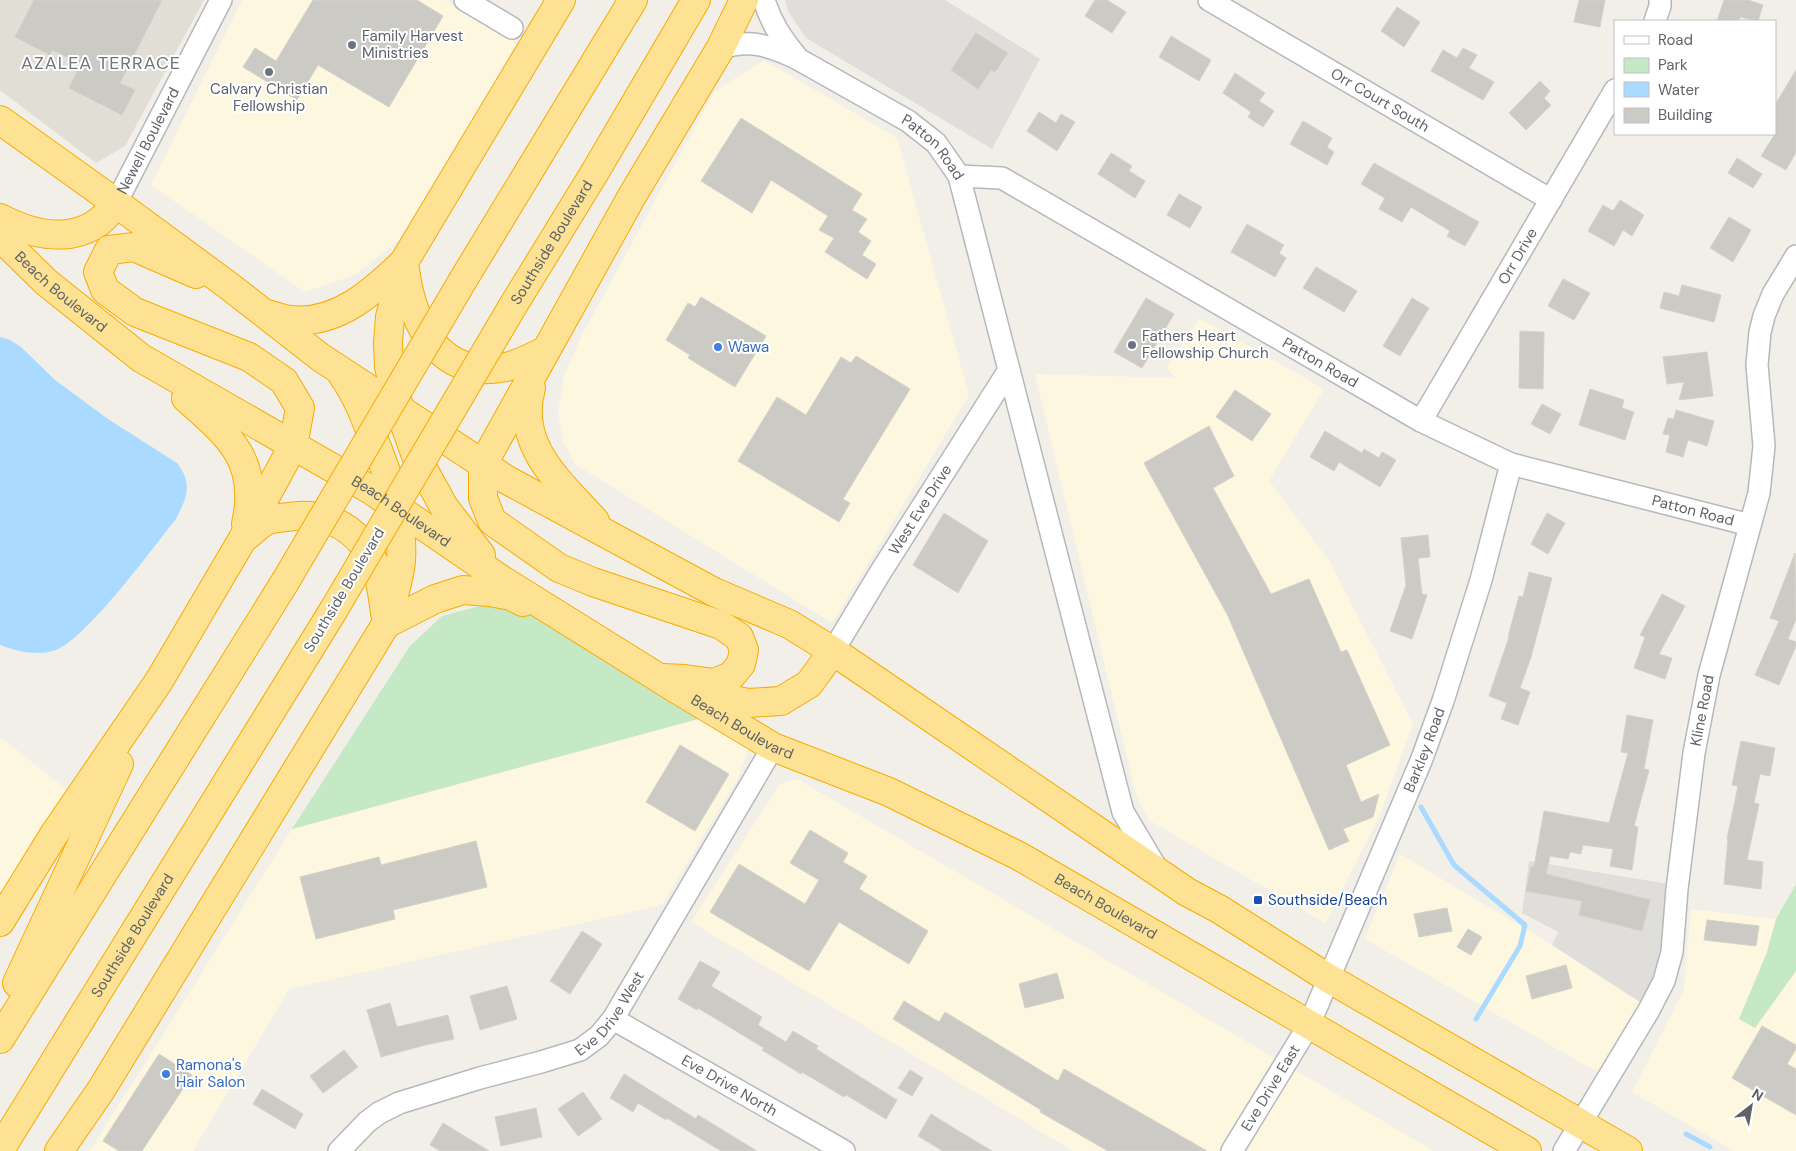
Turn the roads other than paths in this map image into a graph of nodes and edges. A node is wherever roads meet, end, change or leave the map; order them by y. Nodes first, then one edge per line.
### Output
1 (221, 0) edge
2 (465, 0) edge
3 (561, 0) edge
4 (578, 0) edge
5 (633, 0) edge
6 (696, 0) edge
7 (725, 0) edge
8 (744, 0) edge
9 (764, 0) edge
10 (1209, 0) edge
11 (1660, 0) edge
12 (1655, 20) edge
13 (512, 28) dead end
14 (720, 49) junction
15 (798, 58) junction
16 (1614, 92) edge
17 (504, 96) junction
18 (0, 120) edge
19 (959, 176) junction
20 (632, 196) junction
21 (1551, 200) junction
22 (116, 203) junction
23 (0, 218) edge
24 (0, 237) edge
25 (1796, 256) edge
26 (404, 262) junction
27 (229, 286) junction
28 (264, 314) junction
29 (545, 351) junction
30 (141, 358) junction
31 (339, 370) junction
32 (1009, 370) junction
33 (400, 411) junction
34 (1421, 422) junction
35 (293, 446) junction
36 (483, 464) junction
37 (1511, 464) junction
38 (396, 507) junction
39 (1750, 525) junction
40 (612, 538) junction
41 (242, 540) junction
42 (502, 580) junction
43 (386, 624) junction
44 (589, 635) junction
45 (833, 651) junction
46 (159, 681) junction
47 (667, 683) junction
48 (773, 747) junction
49 (1160, 874) junction
50 (0, 922) edge
51 (1328, 978) junction
52 (0, 1018) edge
53 (614, 1020) junction
54 (1309, 1025) junction
55 (0, 1039) edge
56 (1581, 1123) junction
57 (344, 1149) edge
58 (0, 1150) edge
59 (59, 1151) edge
60 (844, 1151) edge
61 (1232, 1151) edge
62 (1527, 1151) edge
63 (1564, 1151) edge
64 (1628, 1151) edge

1 - 22 street, Newell Boulevard
2 - 13 street
3 - 17 highway
4 - 17 highway
5 - 55 highway, bridge
6 - 58 highway, Southside Boulevard, bridge
7 - 20 highway
8 - 14 highway
9 - 15 street
10 - 21 street, Orr Court South
11 - 12 street
14 - 15 street
14 - 20 highway
15 - 19 street, Patton Road
16 - 21 street, Orr Drive
17 - 26 highway
18 - 22 highway
19 - 32 street
19 - 34 street, Patton Road
20 - 29 highway
21 - 34 street, Orr Drive
22 - 23 highway
22 - 27 highway
24 - 30 highway, Beach Boulevard
25 - 39 street, Kline Road
26 - 28 highway
26 - 29 highway
26 - 33 highway
27 - 28 highway
27 - 35 highway
28 - 31 highway
29 - 36 highway
29 - 40 highway
30 - 35 highway, Beach Boulevard
30 - 41 highway
31 - 33 highway
31 - 38 highway
32 - 45 street, West Eve Drive
32 - 49 street
33 - 36 highway
33 - 42 highway
34 - 37 street, Patton Road
35 - 38 highway, Beach Boulevard
35 - 41 highway
36 - 40 highway
36 - 47 highway
37 - 39 street, Patton Road
37 - 51 street, Barkley Road
38 - 42 highway, Beach Boulevard
38 - 43 highway
39 - 56 street, Kline Road
40 - 45 highway
41 - 43 highway
41 - 46 highway
42 - 44 highway, Beach Boulevard
43 - 44 highway
43 - 59 highway
44 - 47 highway, Beach Boulevard
45 - 47 highway
45 - 49 highway
46 - 50 highway
46 - 52 highway
47 - 48 highway, Beach Boulevard
48 - 53 street, Eve Drive West
48 - 54 highway, Beach Boulevard
49 - 51 highway
51 - 54 street, Barkley Road
51 - 56 highway
53 - 57 street, Eve Drive West
53 - 60 street, Eve Drive North
54 - 61 street, Eve Drive East
54 - 62 highway, Beach Boulevard
56 - 63 street, Kline Road
56 - 64 highway

